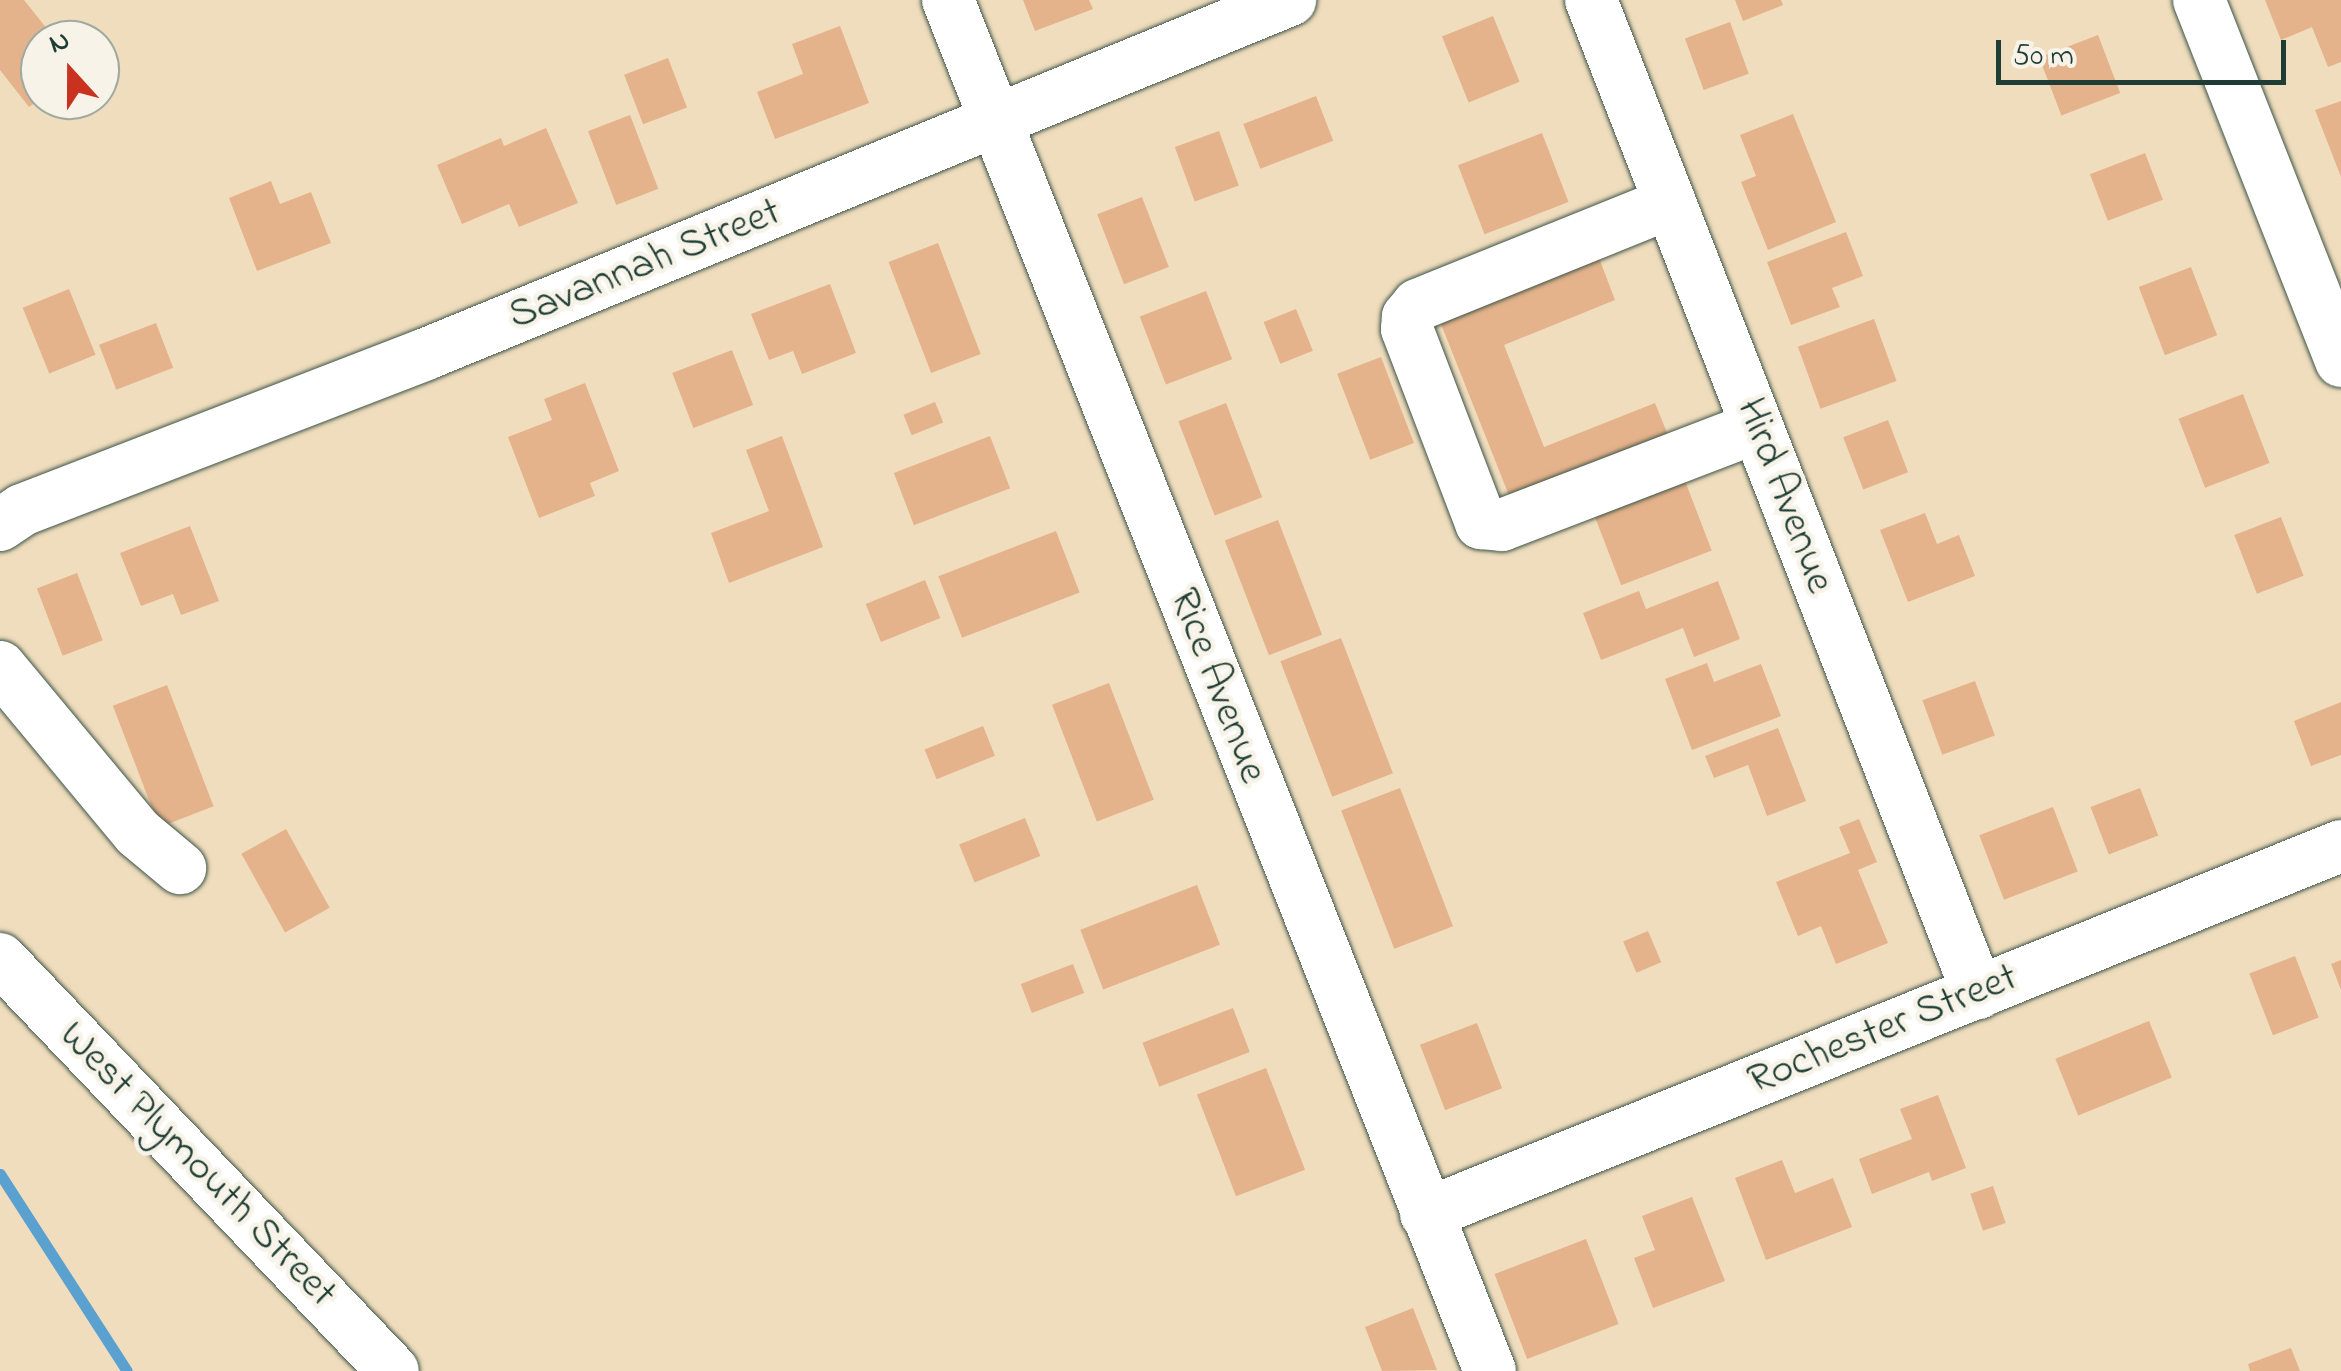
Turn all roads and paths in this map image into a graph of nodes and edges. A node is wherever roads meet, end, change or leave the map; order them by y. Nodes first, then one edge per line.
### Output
1 (948, 0) edge
2 (1290, 0) edge
3 (1591, 0) edge
4 (2199, 0) edge
5 (997, 121) junction
6 (1670, 203) junction
7 (2341, 361) edge
8 (1757, 427) junction
9 (0, 526) edge
10 (0, 667) edge
11 (2341, 846) edge
12 (180, 868) dead end
13 (0, 960) edge
14 (1978, 992) junction
15 (1426, 1214) junction
16 (393, 1371) edge
17 (1490, 1371) edge

1 - 5 street, Rice Avenue
2 - 5 street, Savannah Street
3 - 6 street, Hird Avenue
4 - 7 street
5 - 9 street, Savannah Street
5 - 15 street, Rice Avenue
6 - 8 street, Hird Avenue
6 - 8 street
8 - 14 street, Hird Avenue
10 - 12 street
11 - 14 street, Rochester Street
13 - 16 street, West Plymouth Street
14 - 15 street, Rochester Street
15 - 17 street, Rice Avenue

